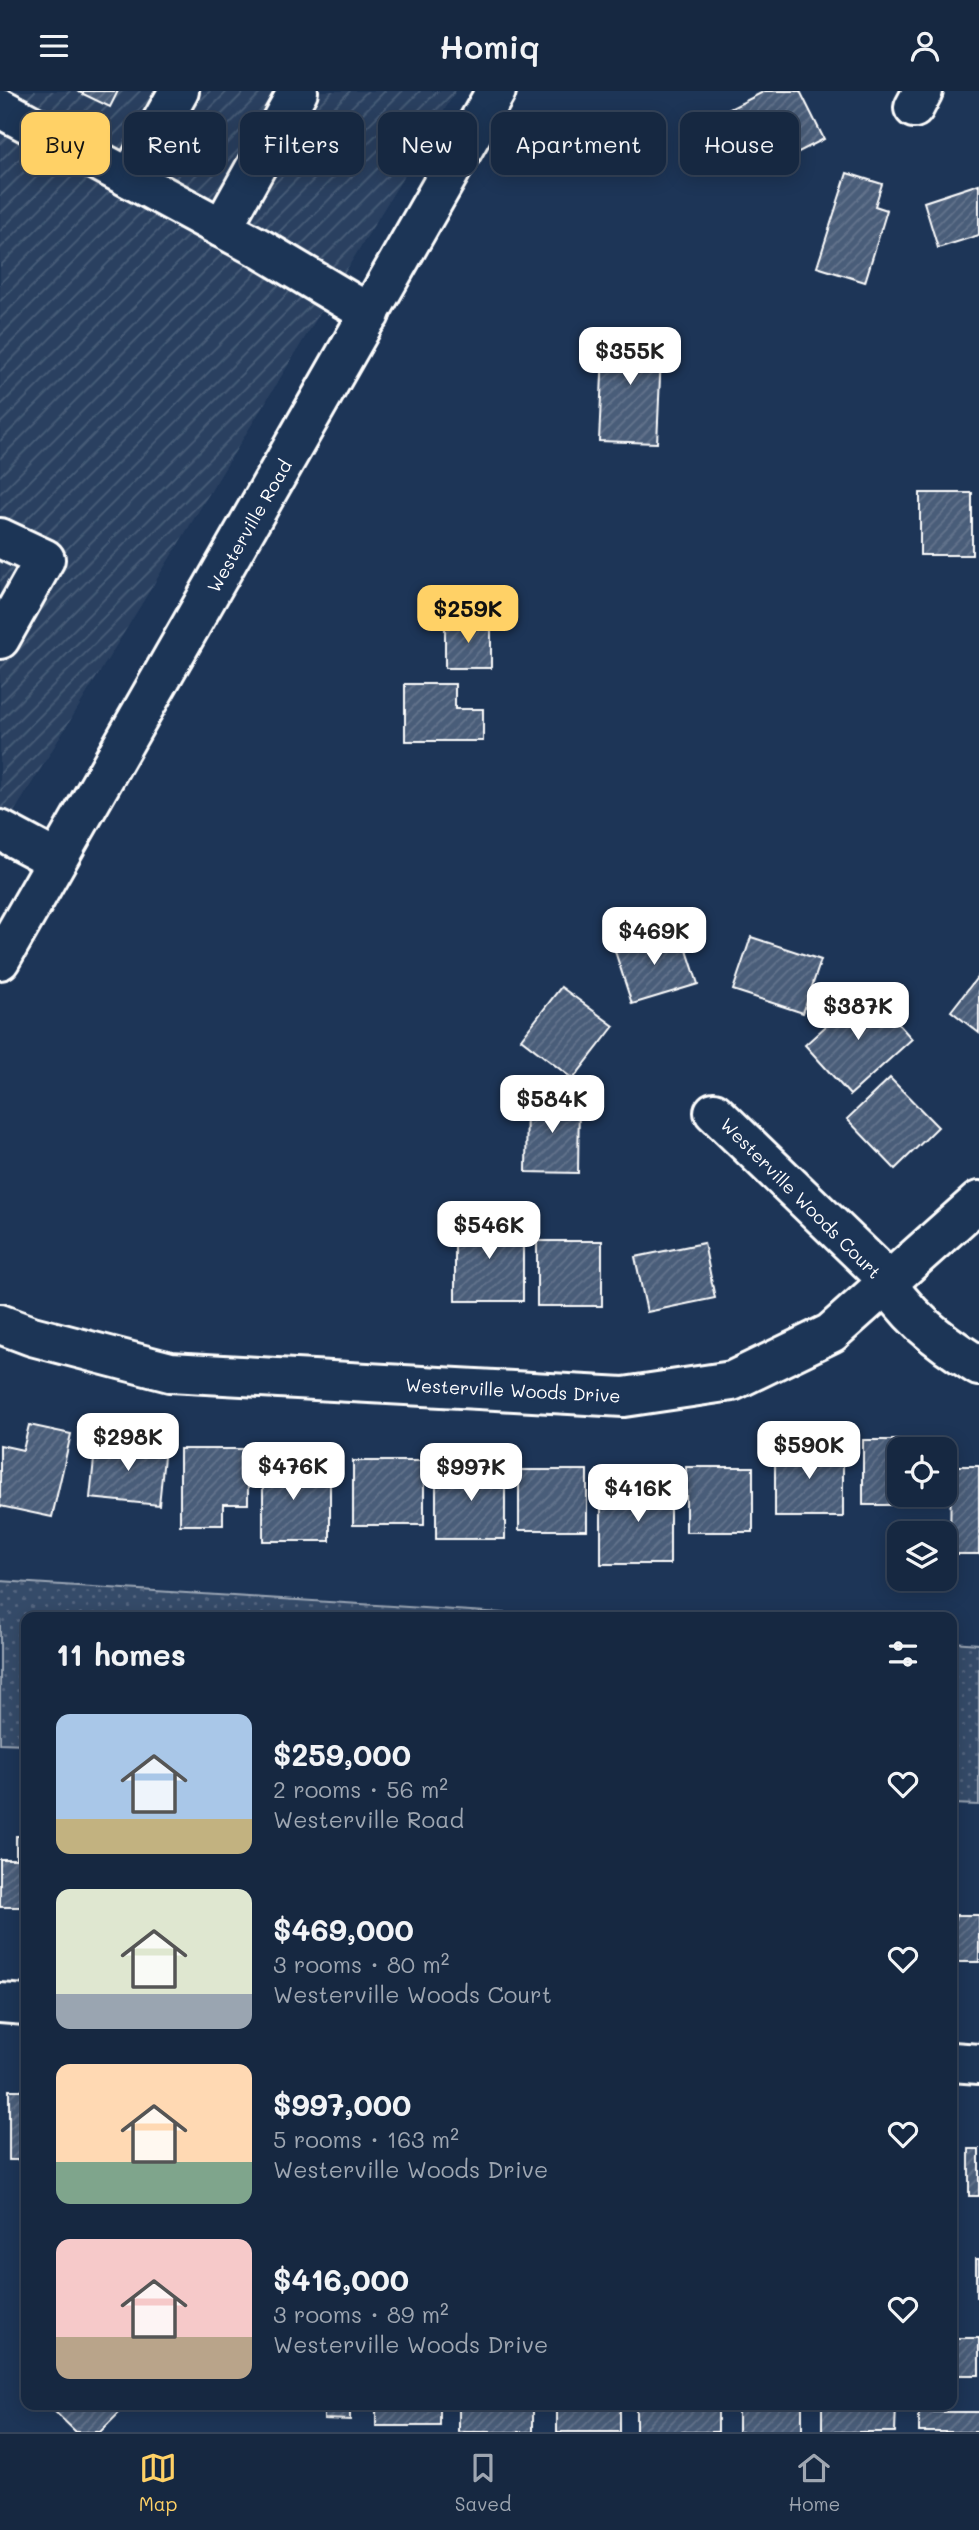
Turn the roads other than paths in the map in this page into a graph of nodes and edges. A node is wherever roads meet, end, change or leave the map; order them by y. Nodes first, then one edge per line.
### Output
1 (179, 91) edge
2 (298, 91) edge
3 (496, 91) edge
4 (0, 108) edge
5 (130, 178) junction
6 (222, 228) junction
7 (370, 314) junction
8 (0, 538) edge
9 (0, 639) edge
10 (0, 830) edge
11 (56, 860) junction
12 (0, 960) edge
13 (714, 1112) dead end
14 (979, 1201) edge
15 (887, 1283) junction
16 (0, 1314) edge
17 (16, 1330) edge
18 (979, 1366) edge
19 (0, 2003) edge
20 (21, 2005) edge
21 (957, 2062) edge
22 (979, 2064) edge

1 - 5 street
2 - 6 street
3 - 7 street, Westerville Road
4 - 5 street
5 - 6 street
6 - 7 street
7 - 11 street, Westerville Road
8 - 9 street
10 - 11 street
11 - 12 street, Westerville Road
13 - 15 street, Westerville Woods Court
14 - 15 street, Westerville Woods Drive
15 - 17 street, Westerville Woods Drive
15 - 18 street, Westerville Woods Court
16 - 17 street, Westerville Woods Drive
19 - 20 street
21 - 22 street

